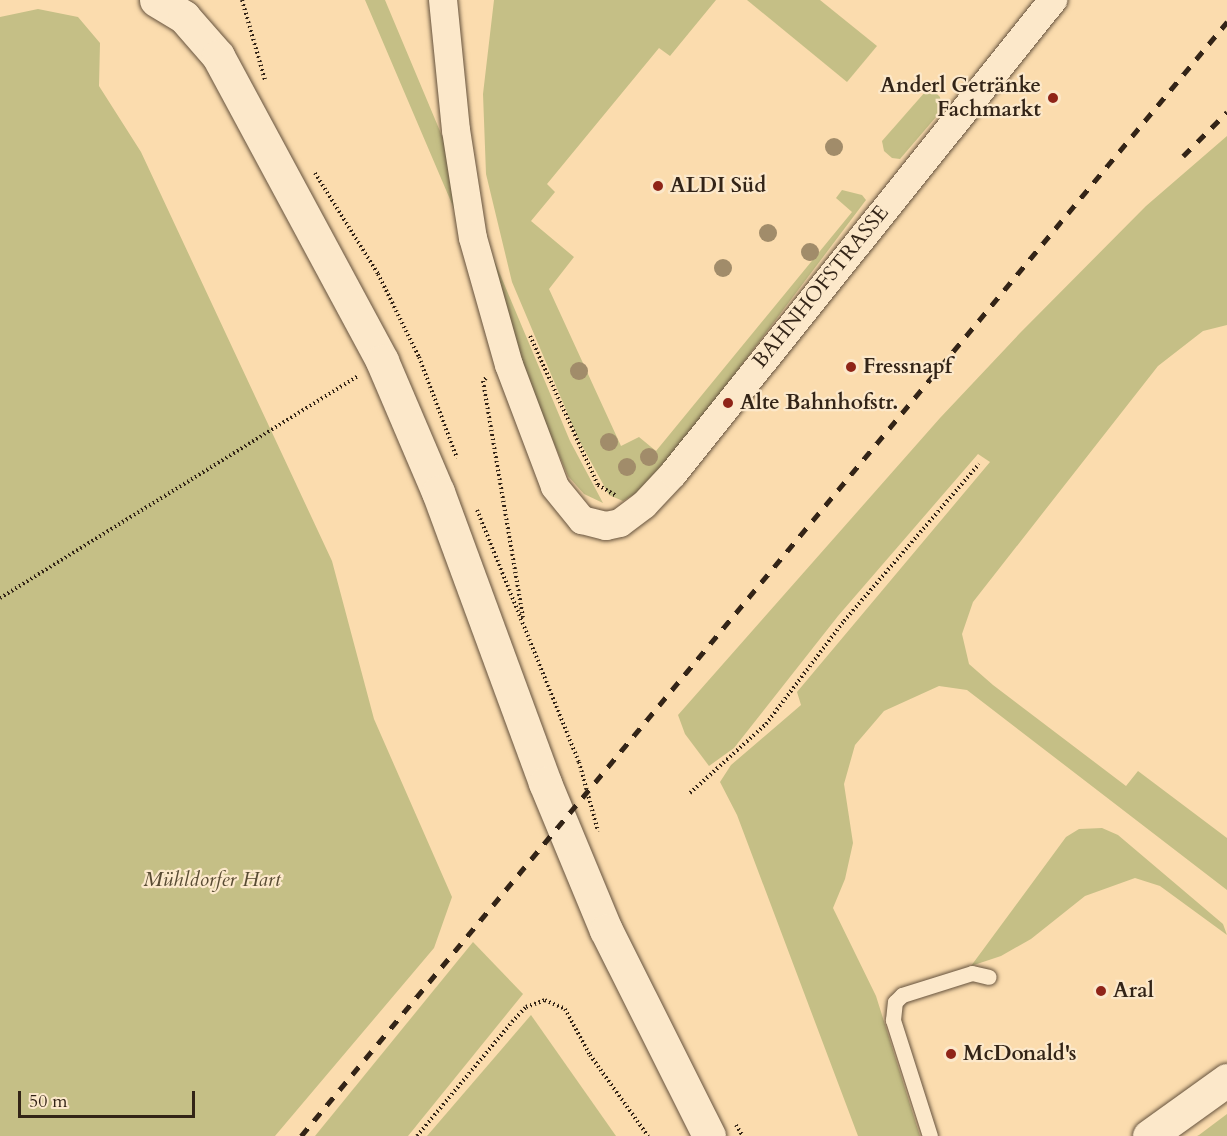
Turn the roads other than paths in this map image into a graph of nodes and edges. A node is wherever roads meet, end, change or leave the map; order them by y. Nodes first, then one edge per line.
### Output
1 (156, 0) edge
2 (201, 0) edge
3 (443, 0) edge
4 (1053, 0) edge
5 (218, 56) junction
6 (989, 977) dead end
7 (1227, 1080) edge
8 (709, 1134) edge
9 (930, 1136) edge
10 (1149, 1136) edge

1 - 5 main road
2 - 5 main road
3 - 4 street, BAHNHOFSTRASSE
5 - 8 main road
6 - 9 lane
7 - 10 main road

